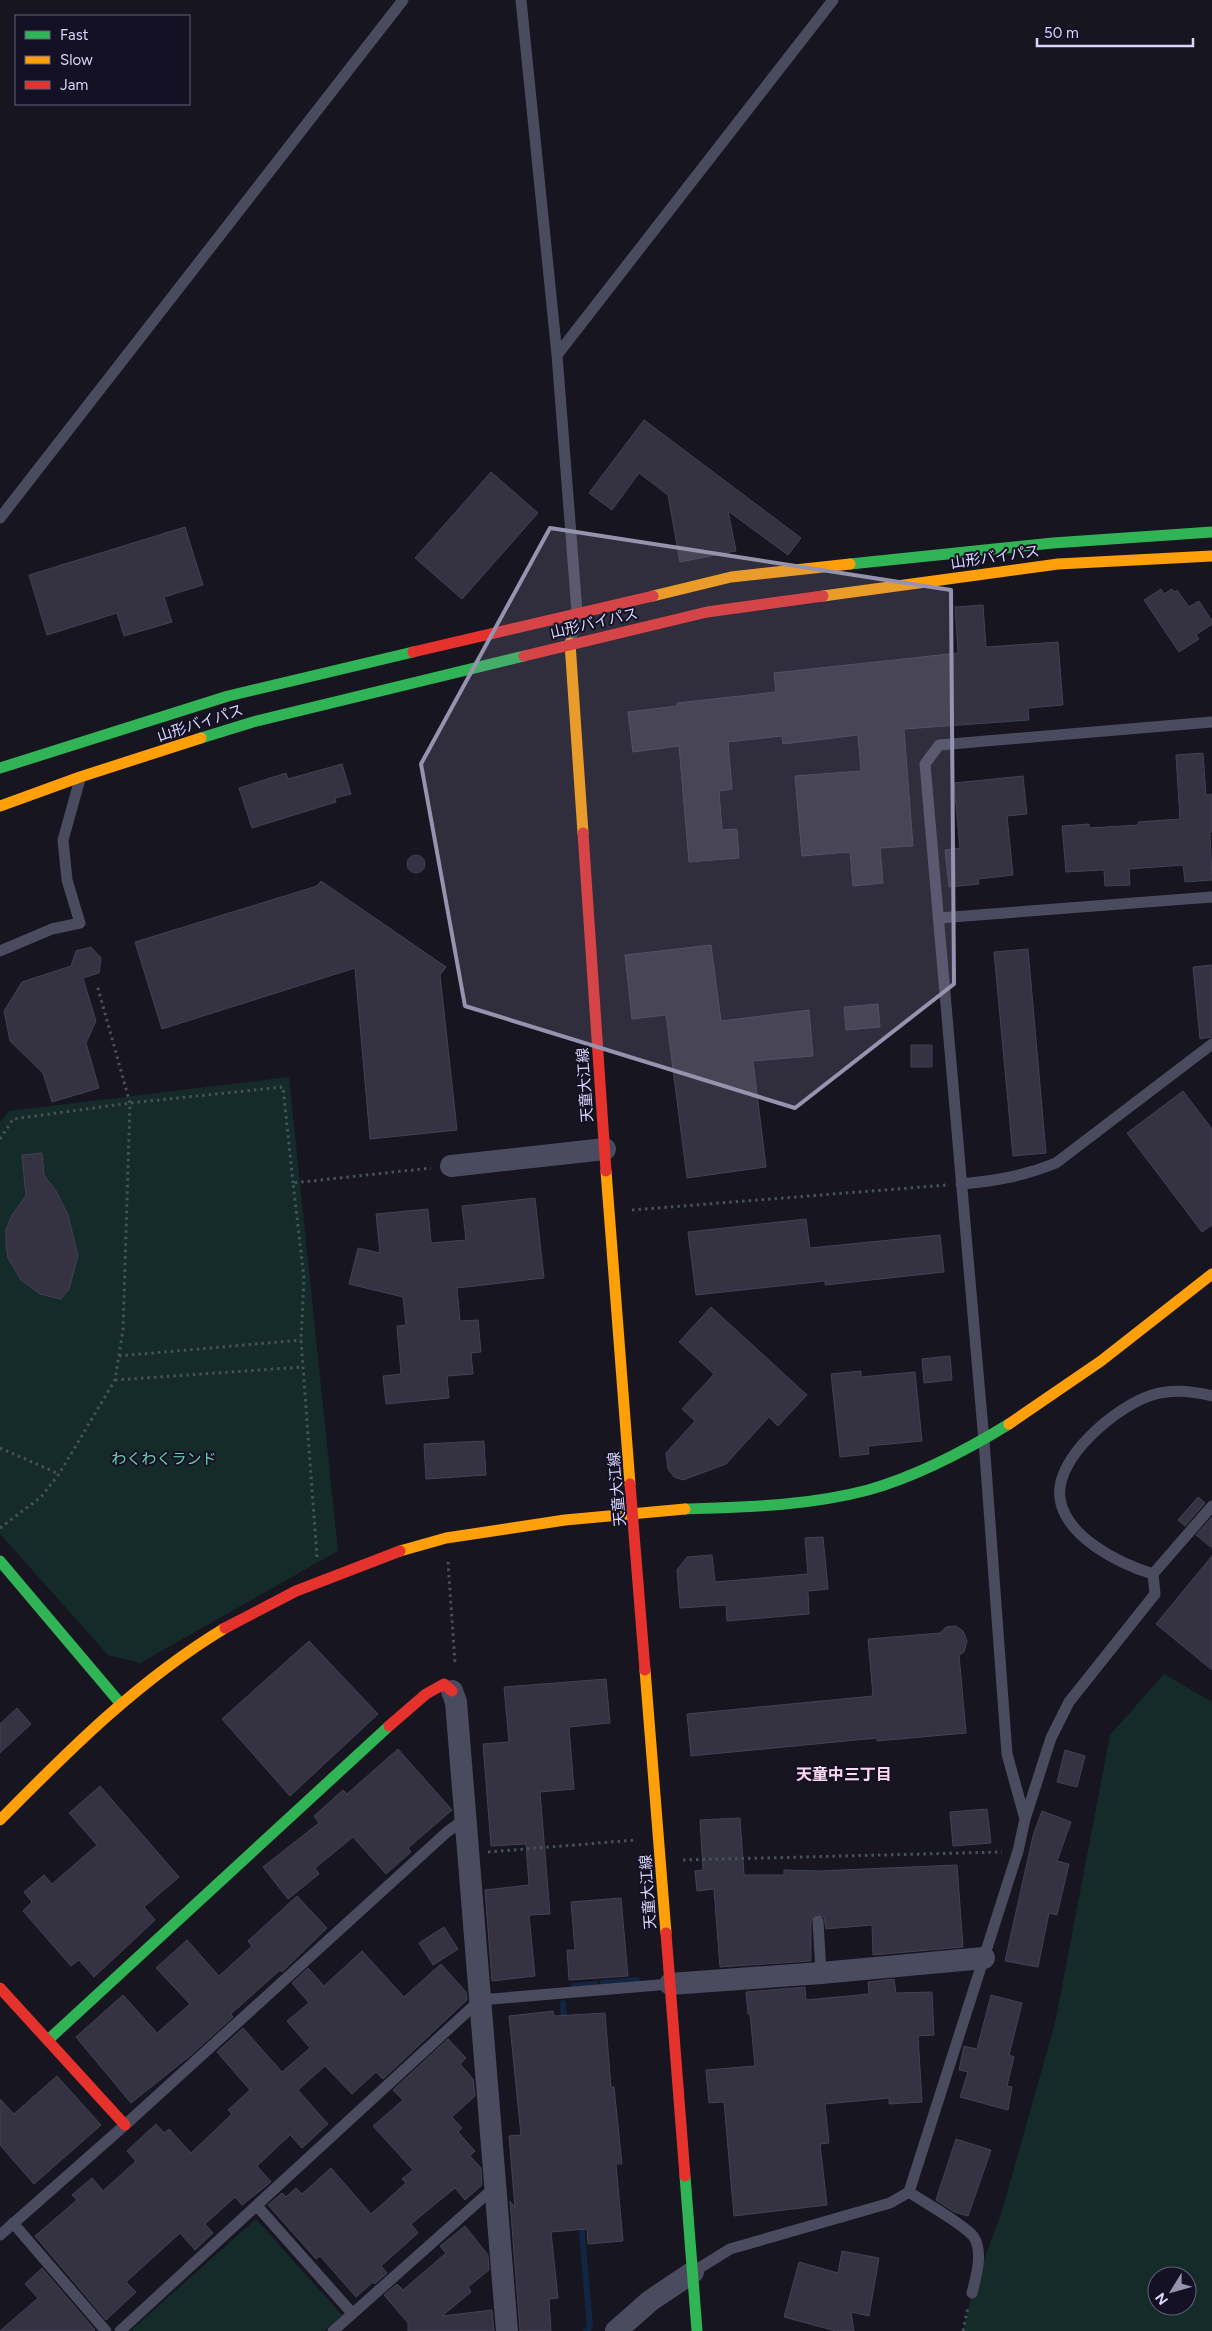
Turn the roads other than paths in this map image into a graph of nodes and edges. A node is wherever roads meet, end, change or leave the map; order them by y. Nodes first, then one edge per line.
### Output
1 (404, 0) edge
2 (521, 0) edge
3 (833, 0) edge
4 (557, 355) junction
5 (0, 518) edge
6 (1212, 532) edge
7 (1212, 556) edge
8 (577, 612) junction
9 (570, 643) junction
10 (1212, 722) edge
11 (0, 768) edge
12 (80, 777) junction
13 (0, 806) edge
14 (1212, 897) edge
15 (940, 918) junction
16 (0, 951) edge
17 (1212, 1044) edge
18 (605, 1149) junction
19 (451, 1166) road end
20 (961, 1184) junction
21 (1212, 1274) edge
22 (1212, 1396) edge
23 (984, 1441) junction
24 (1212, 1506) edge
25 (634, 1512) junction
26 (0, 1561) edge
27 (1153, 1574) junction
28 (452, 1691) joint
29 (120, 1703) junction
30 (465, 1819) junction
31 (1025, 1819) junction
32 (0, 1820) edge
33 (818, 1921) dead end
34 (984, 1958) junction
35 (821, 1973) junction
36 (670, 1984) junction
37 (0, 1988) edge
38 (480, 2000) junction
39 (48, 2040) junction
40 (125, 2125) junction
41 (496, 2186) junction
42 (910, 2192) junction
43 (257, 2206) junction
44 (13, 2223) junction
45 (0, 2235) edge
46 (693, 2272) junction
47 (972, 2293) road end
48 (352, 2313) junction
49 (106, 2331) edge
50 (120, 2331) edge
51 (333, 2331) edge
52 (507, 2331) edge
53 (616, 2331) edge
54 (697, 2331) edge

1 - 5 lane
2 - 4 lane
3 - 4 lane
4 - 8 lane
6 - 8 main road, 山形バイパス
7 - 9 main road, 山形バイパス
8 - 9 lane
8 - 11 main road, 山形バイパス
9 - 12 main road, 山形バイパス
9 - 18 main road, 天童大江線
10 - 15 lane
12 - 13 main road, 山形バイパス
12 - 16 lane
14 - 15 lane
15 - 20 lane
17 - 20 lane
18 - 19 street
18 - 25 main road, 天童大江線
20 - 23 lane
21 - 23 main road
22 - 27 lane
23 - 25 main road
23 - 31 lane
24 - 27 lane
25 - 29 main road
25 - 36 main road, 天童大江線
26 - 29 main road
27 - 31 lane
28 - 30 street
28 - 39 main road
29 - 32 main road
30 - 38 street
30 - 40 lane
31 - 34 lane
33 - 35 lane
34 - 35 street
34 - 42 lane
35 - 36 street
36 - 38 lane
36 - 46 main road, 天童大江線
37 - 39 main road
38 - 41 street
38 - 43 lane
39 - 40 main road
40 - 44 lane
41 - 48 lane
41 - 52 street
42 - 46 lane
42 - 47 lane
43 - 48 lane
43 - 50 lane
44 - 45 lane
44 - 49 lane
46 - 53 street
46 - 54 main road, 天童大江線
48 - 51 lane

